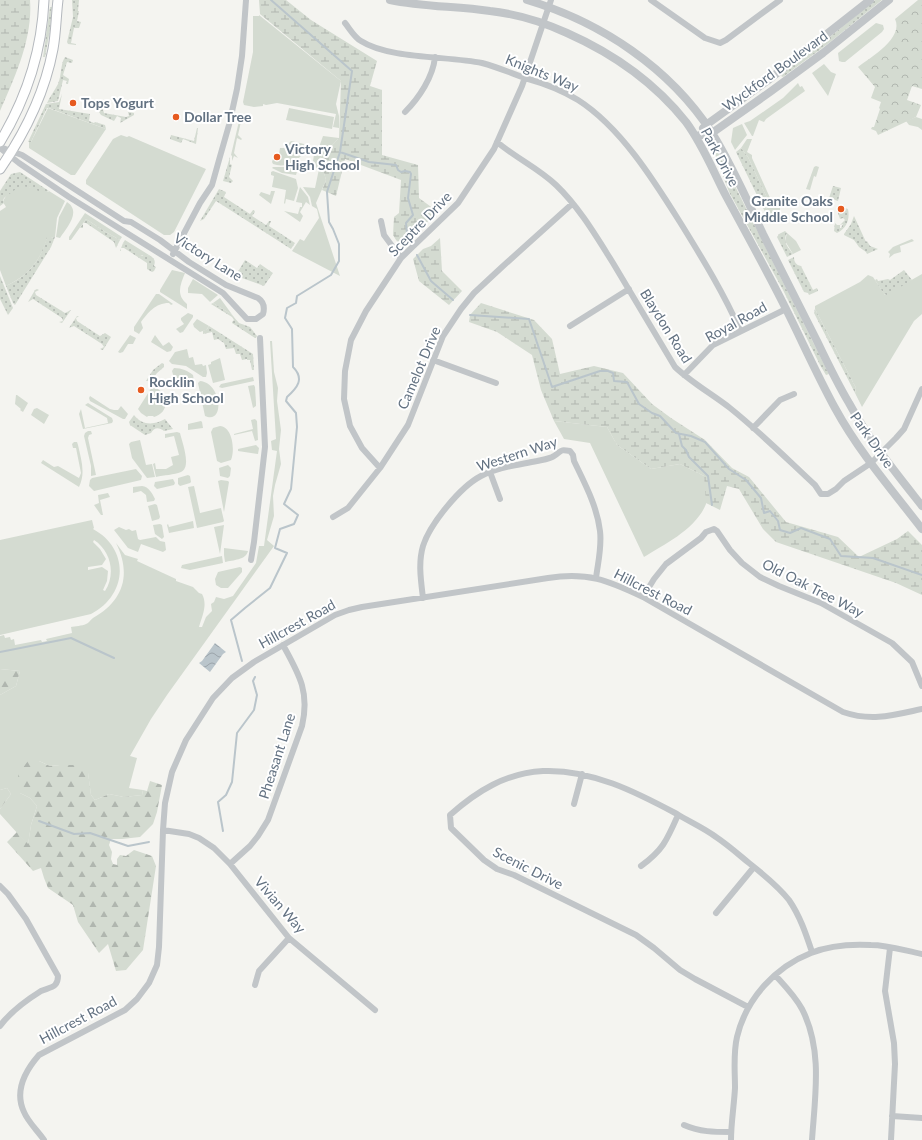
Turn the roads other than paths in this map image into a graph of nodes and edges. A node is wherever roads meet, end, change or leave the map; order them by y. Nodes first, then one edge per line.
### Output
1 (44, 0) edge
2 (58, 0) edge
3 (246, 0) edge
4 (390, 0) edge
5 (527, 0) edge
6 (652, 0) edge
7 (780, 0) edge
8 (870, 0) edge
9 (889, 0) edge
10 (550, 4) edge
11 (545, 20) junction
12 (346, 23) dead end
13 (435, 57) junction
14 (524, 77) junction
15 (405, 112) dead end
16 (706, 125) junction
17 (712, 133) junction
18 (696, 136) junction
19 (0, 142) edge
20 (497, 142) junction
21 (0, 148) edge
22 (10, 154) junction
23 (0, 169) edge
24 (572, 204) junction
25 (381, 220) dead end
26 (174, 251) junction
27 (401, 258) junction
28 (170, 259) junction
29 (629, 289) junction
30 (786, 309) junction
31 (570, 326) dead end
32 (740, 330) junction
33 (260, 338) dead end
34 (433, 360) junction
35 (684, 375) junction
36 (496, 384) dead end
37 (794, 394) dead end
38 (921, 394) edge
39 (753, 428) junction
40 (876, 458) junction
41 (380, 468) junction
42 (490, 472) junction
43 (500, 499) dead end
44 (922, 506) edge
45 (333, 517) dead end
46 (922, 529) edge
47 (251, 560) dead end
48 (596, 578) junction
49 (643, 596) junction
50 (423, 598) junction
51 (283, 645) junction
52 (922, 686) edge
53 (922, 709) edge
54 (582, 774) junction
55 (574, 804) dead end
56 (678, 815) junction
57 (163, 830) junction
58 (230, 864) junction
59 (641, 866) dead end
60 (754, 867) junction
61 (0, 886) edge
62 (716, 913) dead end
63 (289, 938) junction
64 (890, 948) junction
65 (812, 952) junction
66 (922, 954) edge
67 (775, 975) junction
68 (255, 985) dead end
69 (748, 1007) junction
70 (375, 1010) dead end
71 (0, 1026) edge
72 (892, 1116) junction
73 (922, 1118) edge
74 (684, 1125) dead end
75 (731, 1132) junction
76 (44, 1140) edge
77 (731, 1140) edge
78 (812, 1140) edge
79 (891, 1140) edge

1 - 19 main road
2 - 22 main road
3 - 26 street
4 - 11 street, Park Drive
5 - 10 street, Park Drive
6 - 7 street
8 - 16 street, Wyckford Boulevard
9 - 17 street, Wyckford Boulevard
10 - 11 street, Sceptre Drive
10 - 16 street, Park Drive
11 - 14 street, Sceptre Drive
11 - 18 street, Park Drive
12 - 13 street, Knights Way
13 - 14 street, Knights Way
13 - 15 street
14 - 20 street, Sceptre Drive
14 - 32 street, Knights Way
16 - 17 street, Park Drive
16 - 18 street, Wyckford Boulevard
17 - 18 street, Wyckford Boulevard
17 - 40 street, Park Drive
18 - 30 street, Park Drive
20 - 24 street, Blaydon Road
20 - 27 street, Sceptre Drive
21 - 22 street, Victory Lane
22 - 23 main road
22 - 26 street, Victory Lane
22 - 28 street, Victory Lane
24 - 29 street, Blaydon Road
24 - 34 street, Camelot Drive
25 - 27 street
26 - 28 street
26 - 28 street, Victory Lane
27 - 41 street, Sceptre Drive
29 - 31 street
29 - 35 street, Blaydon Road
30 - 32 street, Royal Road
30 - 40 street, Park Drive
32 - 35 street, Royal Road
33 - 47 street
34 - 36 street
34 - 41 street, Camelot Drive
35 - 39 street, Blaydon Road
37 - 39 street
38 - 40 street
39 - 40 street, Blaydon Road
40 - 44 street, Park Drive
40 - 46 street, Park Drive
41 - 45 street, Camelot Drive
42 - 43 street
42 - 48 street, Western Way
42 - 50 street, Western Way
48 - 49 street, Hillcrest Road
48 - 50 street, Hillcrest Road
49 - 52 street, Old Oak Tree Way
49 - 53 street, Hillcrest Road
50 - 51 street, Hillcrest Road
51 - 57 street, Hillcrest Road
51 - 58 street, Pheasant Lane
54 - 55 street
54 - 56 street, Scenic Drive
54 - 69 street, Scenic Drive
56 - 59 street
56 - 60 street, Scenic Drive
57 - 58 street, Vivian Way
57 - 76 street, Hillcrest Road
58 - 63 street, Vivian Way
60 - 62 street
60 - 65 street, Scenic Drive
61 - 71 street
63 - 68 street
63 - 70 street, Vivian Way
64 - 65 street
64 - 66 street
64 - 72 street
65 - 67 street
67 - 69 street
67 - 78 street
69 - 75 street
72 - 73 street
72 - 79 street
74 - 75 street
75 - 77 street

